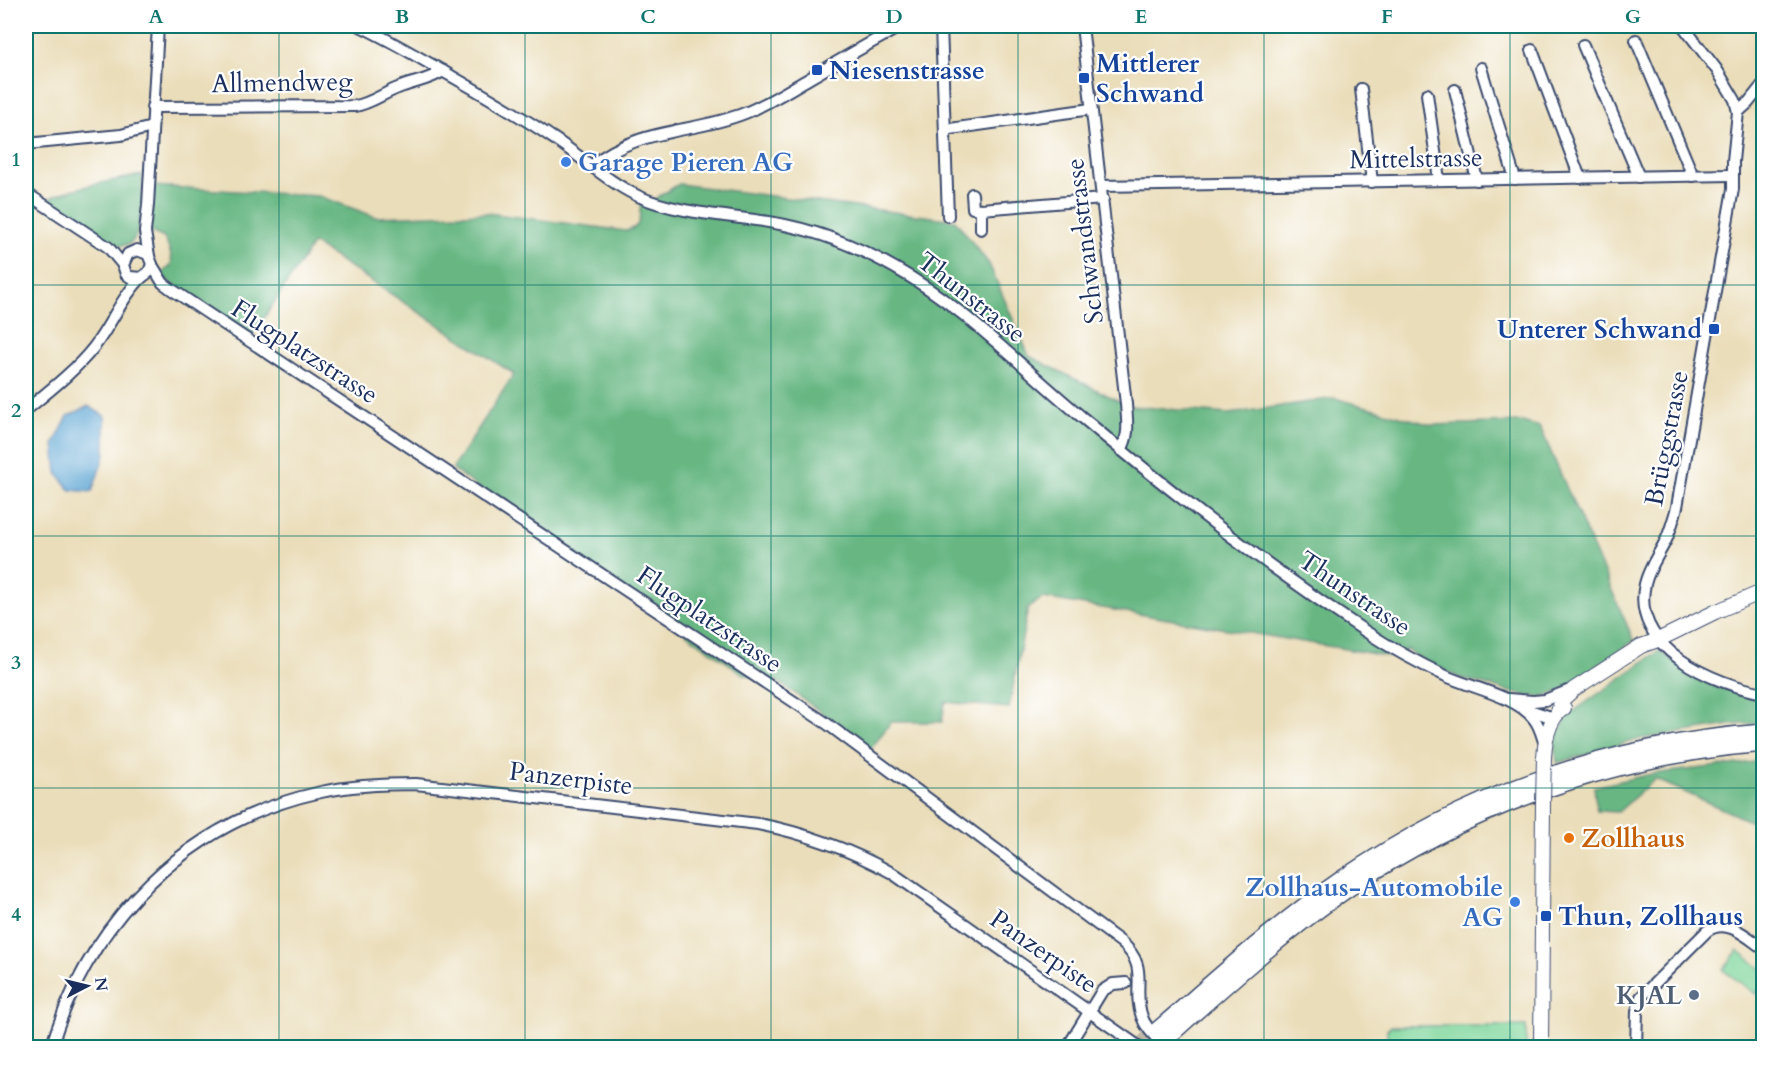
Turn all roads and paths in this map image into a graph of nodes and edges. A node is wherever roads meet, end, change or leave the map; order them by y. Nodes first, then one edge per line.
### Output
1 (158, 26) edge
2 (360, 26) edge
3 (901, 26) edge
4 (941, 26) edge
5 (1082, 26) edge
6 (1683, 26) edge
7 (1636, 40) dead end
8 (1583, 45) dead end
9 (1532, 50) dead end
10 (1480, 68) dead end
11 (443, 71) junction
12 (1764, 84) edge
13 (1362, 89) dead end
14 (1455, 90) dead end
15 (1426, 94) dead end
16 (152, 107) junction
17 (1091, 109) junction
18 (1738, 112) junction
19 (152, 127) junction
20 (950, 129) dead end
21 (26, 144) edge
22 (591, 166) junction
23 (1732, 175) junction
24 (1693, 176) junction
25 (1639, 177) junction
26 (1580, 178) junction
27 (1515, 179) junction
28 (1439, 180) junction
29 (1477, 180) junction
30 (1372, 182) junction
31 (1101, 186) junction
32 (26, 193) edge
33 (972, 194) dead end
34 (1103, 199) junction
35 (981, 208) junction
36 (948, 216) dead end
37 (981, 229) dead end
38 (145, 232) junction
39 (108, 247) junction
40 (133, 251) junction
41 (151, 261) junction
42 (125, 269) junction
43 (142, 278) junction
44 (163, 283) junction
45 (126, 295) junction
46 (26, 410) edge
47 (1121, 450) junction
48 (1764, 591) edge
49 (1658, 640) junction
50 (1574, 689) junction
51 (1764, 693) edge
52 (1508, 699) junction
53 (1533, 701) junction
54 (1520, 707) junction
55 (1556, 715) junction
56 (1764, 732) edge
57 (1764, 744) edge
58 (1544, 751) junction
59 (1764, 949) edge
60 (1126, 983) dead end
61 (1091, 1011) junction
62 (1163, 1039) edge
63 (51, 1047) edge
64 (1067, 1047) edge
65 (1141, 1047) edge
66 (1541, 1047) edge
67 (1636, 1047) edge

1 - 16 street
2 - 11 street, Thunstrasse
3 - 22 street
4 - 36 street
5 - 17 street, Schwandstrasse
6 - 18 street, Brüggstrasse
7 - 24 street
8 - 25 street
9 - 26 street
10 - 27 street
11 - 16 street, Allmendweg
11 - 22 street, Thunstrasse
12 - 18 street
13 - 30 street
14 - 29 street
15 - 28 street
16 - 19 street
17 - 20 street
17 - 31 street, Schwandstrasse
18 - 23 street, Brüggstrasse
19 - 21 street
19 - 38 street
22 - 47 street, Thunstrasse
23 - 24 street, Mittelstrasse
23 - 49 street, Brüggstrasse
24 - 25 street, Mittelstrasse
25 - 26 street, Mittelstrasse
26 - 27 street, Mittelstrasse
27 - 29 street, Mittelstrasse
28 - 29 street, Mittelstrasse
28 - 30 street, Mittelstrasse
30 - 31 street, Mittelstrasse
31 - 34 street, Schwandstrasse
32 - 39 street
33 - 35 street
34 - 35 street
34 - 47 street, Schwandstrasse
35 - 37 street
38 - 40 street
38 - 41 street
39 - 40 street
39 - 42 street
40 - 41 street
40 - 42 street
41 - 43 street
41 - 44 street, Flugplatzstrasse
42 - 43 street
42 - 45 street
43 - 44 street, Flugplatzstrasse
43 - 45 street
44 - 62 street, Flugplatzstrasse
45 - 46 street
47 - 52 street, Thunstrasse
48 - 49 main road
49 - 50 main road
49 - 51 street, Brüggstrasse
49 - 55 main road
50 - 53 street, Thunstrasse
50 - 55 main road
52 - 53 street, Thunstrasse
52 - 54 street, Thunstrasse
53 - 55 street
54 - 55 street, Thunstrasse
54 - 58 street, Thunstrasse
55 - 58 main road
56 - 62 highway
57 - 62 highway
58 - 66 main road, bridge
59 - 67 street
60 - 61 street
61 - 63 street, Panzerpiste
61 - 64 street
61 - 65 street, Panzerpiste

